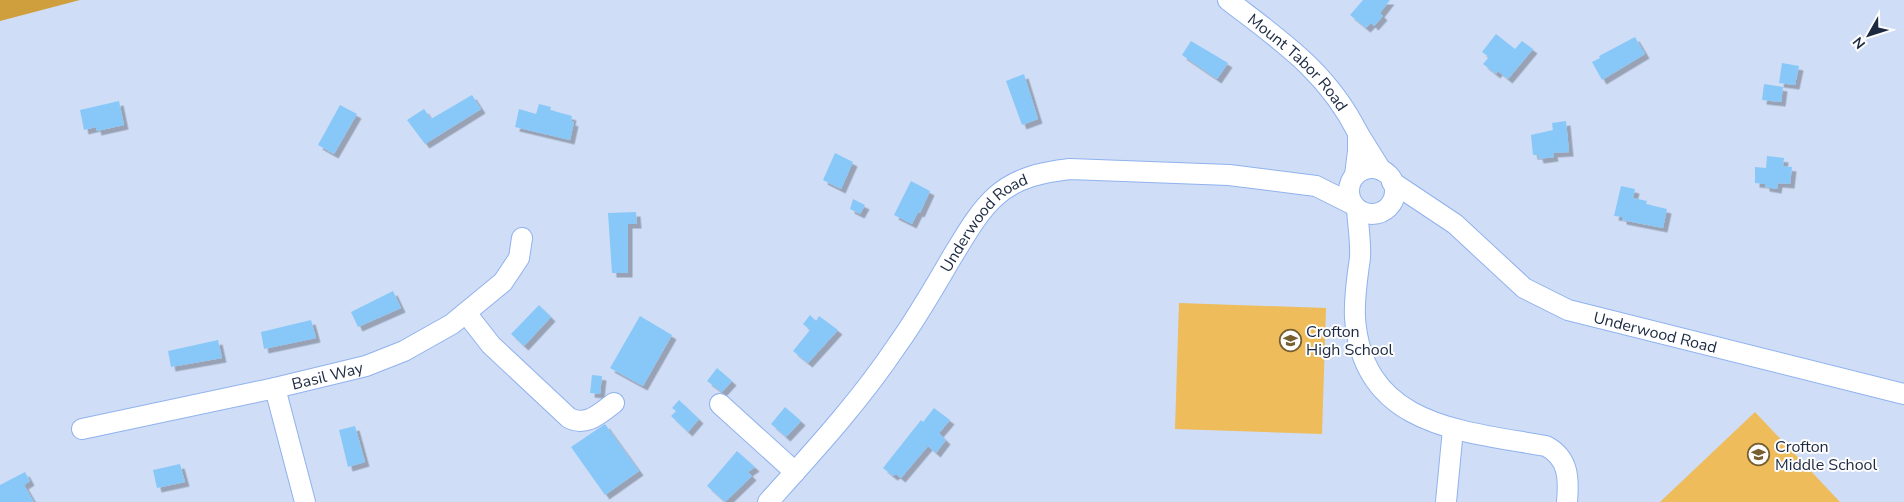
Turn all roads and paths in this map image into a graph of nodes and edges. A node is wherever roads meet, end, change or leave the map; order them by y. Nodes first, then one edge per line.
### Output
1 (1228, 0) edge
2 (1358, 133) junction
3 (1354, 176) junction
4 (1387, 176) junction
5 (1316, 186) junction
6 (1355, 206) junction
7 (1435, 210) junction
8 (1382, 212) junction
9 (522, 238) dead end
10 (1360, 256) junction
11 (466, 313) junction
12 (275, 388) junction
13 (1904, 394) edge
14 (614, 402) dead end
15 (720, 404) dead end
16 (82, 429) dead end
17 (1453, 429) junction
18 (795, 472) junction
19 (779, 498) edge
20 (305, 502) edge
21 (1446, 502) edge
22 (1567, 502) edge

1 - 2 street, Mount Tabor Road
2 - 3 street
2 - 4 street, Mount Tabor Road
3 - 4 street
3 - 5 street, Underwood Road
3 - 6 street
4 - 7 street, Underwood Road
4 - 8 street
5 - 6 street, Underwood Road
5 - 18 street, Underwood Road
6 - 8 street
6 - 10 street
7 - 8 street
7 - 13 street, Underwood Road
8 - 10 street
9 - 11 street, Basil Way
10 - 17 street
11 - 12 street, Basil Way
11 - 14 street
12 - 16 street, Basil Way
12 - 20 street
15 - 18 street
17 - 21 street
17 - 22 street
18 - 19 street, Underwood Road

